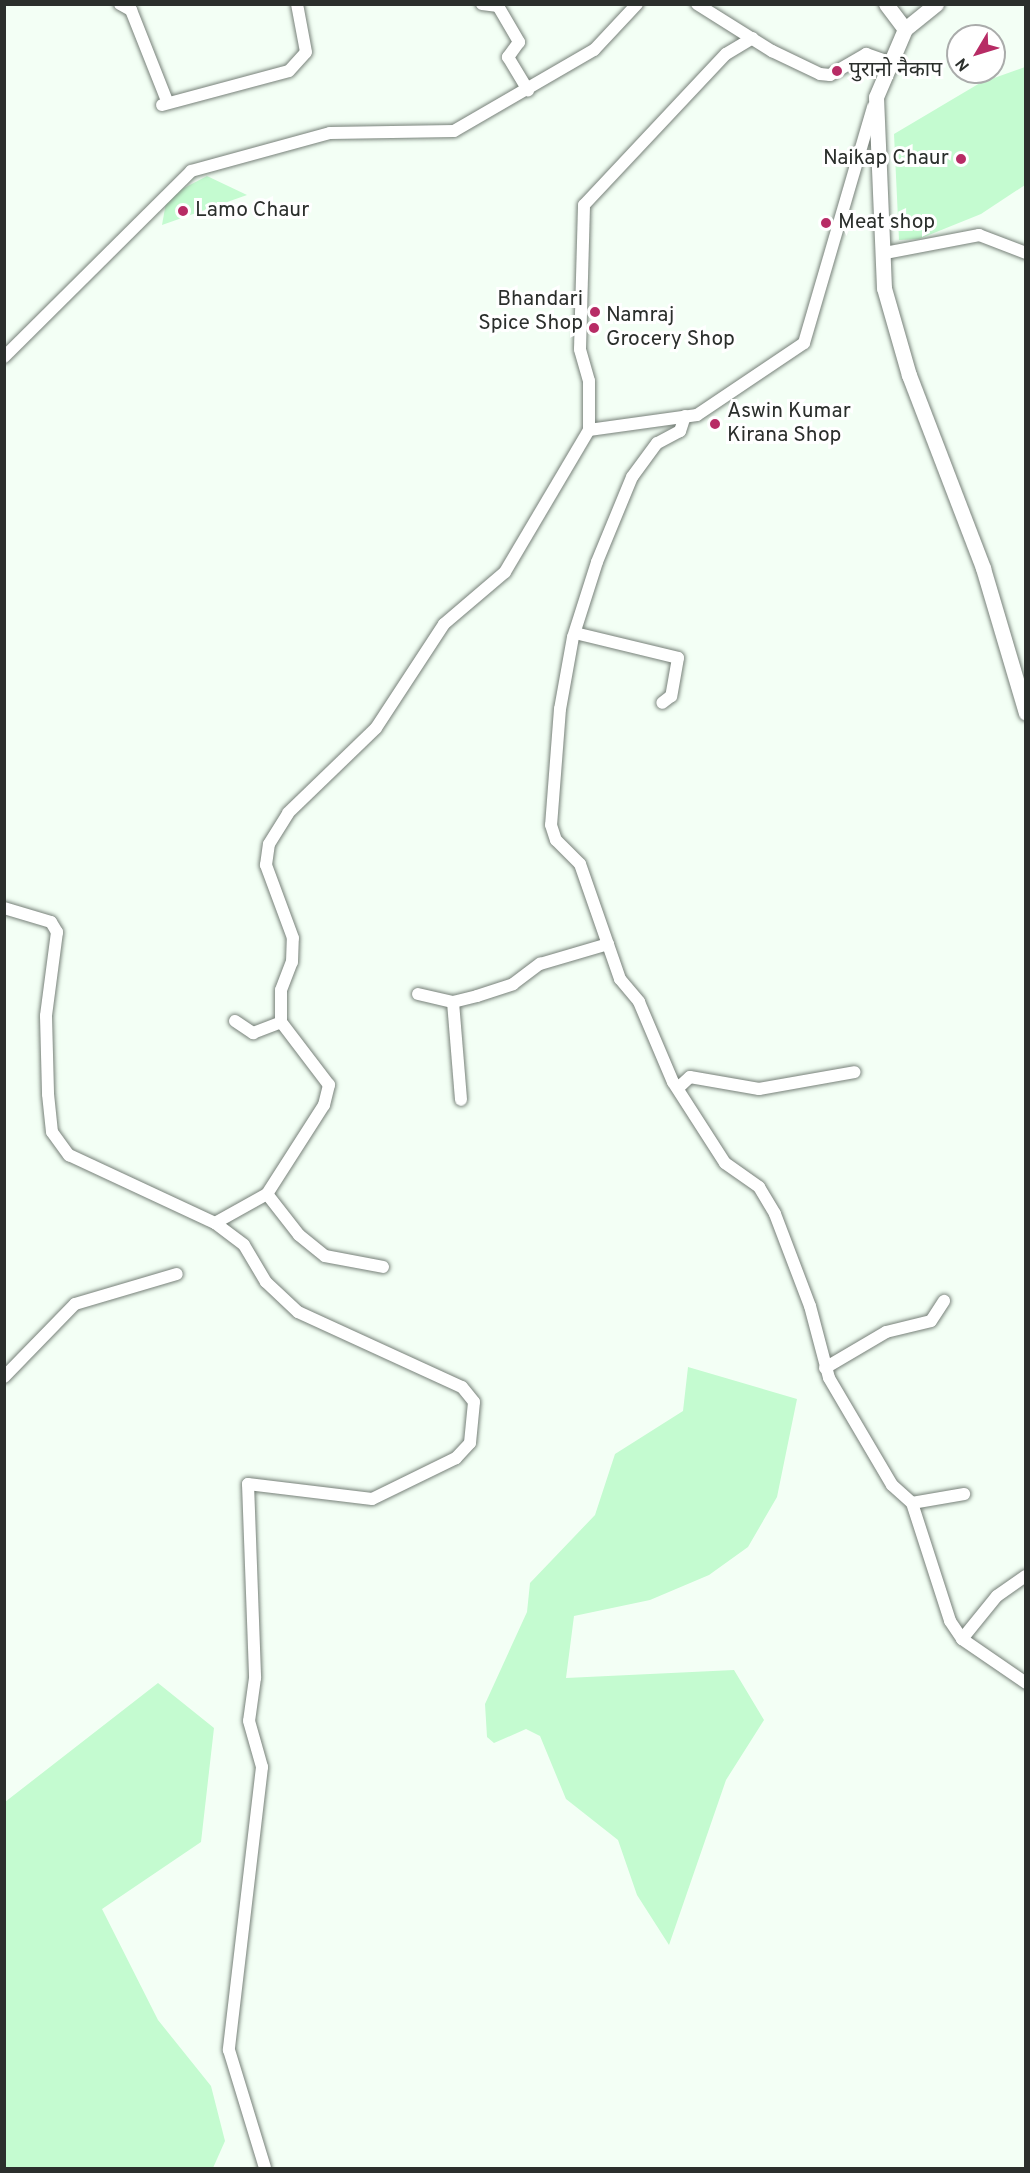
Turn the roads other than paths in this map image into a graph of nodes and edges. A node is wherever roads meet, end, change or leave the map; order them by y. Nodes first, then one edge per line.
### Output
1 (120, 4) edge
2 (297, 4) edge
3 (482, 4) edge
4 (637, 4) edge
5 (698, 4) edge
6 (886, 4) edge
7 (936, 4) edge
8 (905, 29) junction
9 (753, 38) junction
10 (889, 62) junction
11 (528, 90) junction
12 (876, 97) junction
13 (885, 253) junction
14 (1026, 253) edge
15 (4, 357) edge
16 (685, 417) junction
17 (589, 430) junction
18 (575, 633) junction
19 (662, 703) dead end
20 (1026, 713) edge
21 (4, 908) edge
22 (608, 944) junction
23 (418, 994) dead end
24 (453, 1002) junction
25 (235, 1021) dead end
26 (281, 1022) junction
27 (855, 1072) dead end
28 (678, 1088) junction
29 (462, 1100) dead end
30 (267, 1194) junction
31 (215, 1224) junction
32 (383, 1267) dead end
33 (177, 1274) dead end
34 (944, 1301) dead end
35 (825, 1368) junction
36 (4, 1377) edge
37 (964, 1494) dead end
38 (912, 1503) junction
39 (1026, 1576) edge
40 (962, 1639) junction
41 (1026, 1683) edge
42 (265, 2169) edge

1 - 2 street
3 - 11 street
4 - 11 street
5 - 9 street
6 - 8 street
7 - 8 street
8 - 10 street
9 - 10 street
9 - 17 street
10 - 12 street
11 - 15 street
12 - 13 street
12 - 16 street
13 - 14 street
13 - 20 street
16 - 17 street
16 - 18 street
17 - 26 street
18 - 19 street
18 - 22 street
21 - 31 street
22 - 24 street
22 - 28 street
23 - 24 street
24 - 29 street
25 - 26 street
26 - 30 street
27 - 28 street
28 - 35 street
30 - 31 street
30 - 32 street
31 - 42 street
33 - 36 street
34 - 35 street
35 - 38 street
37 - 38 street
38 - 40 street
39 - 40 street
40 - 41 street

